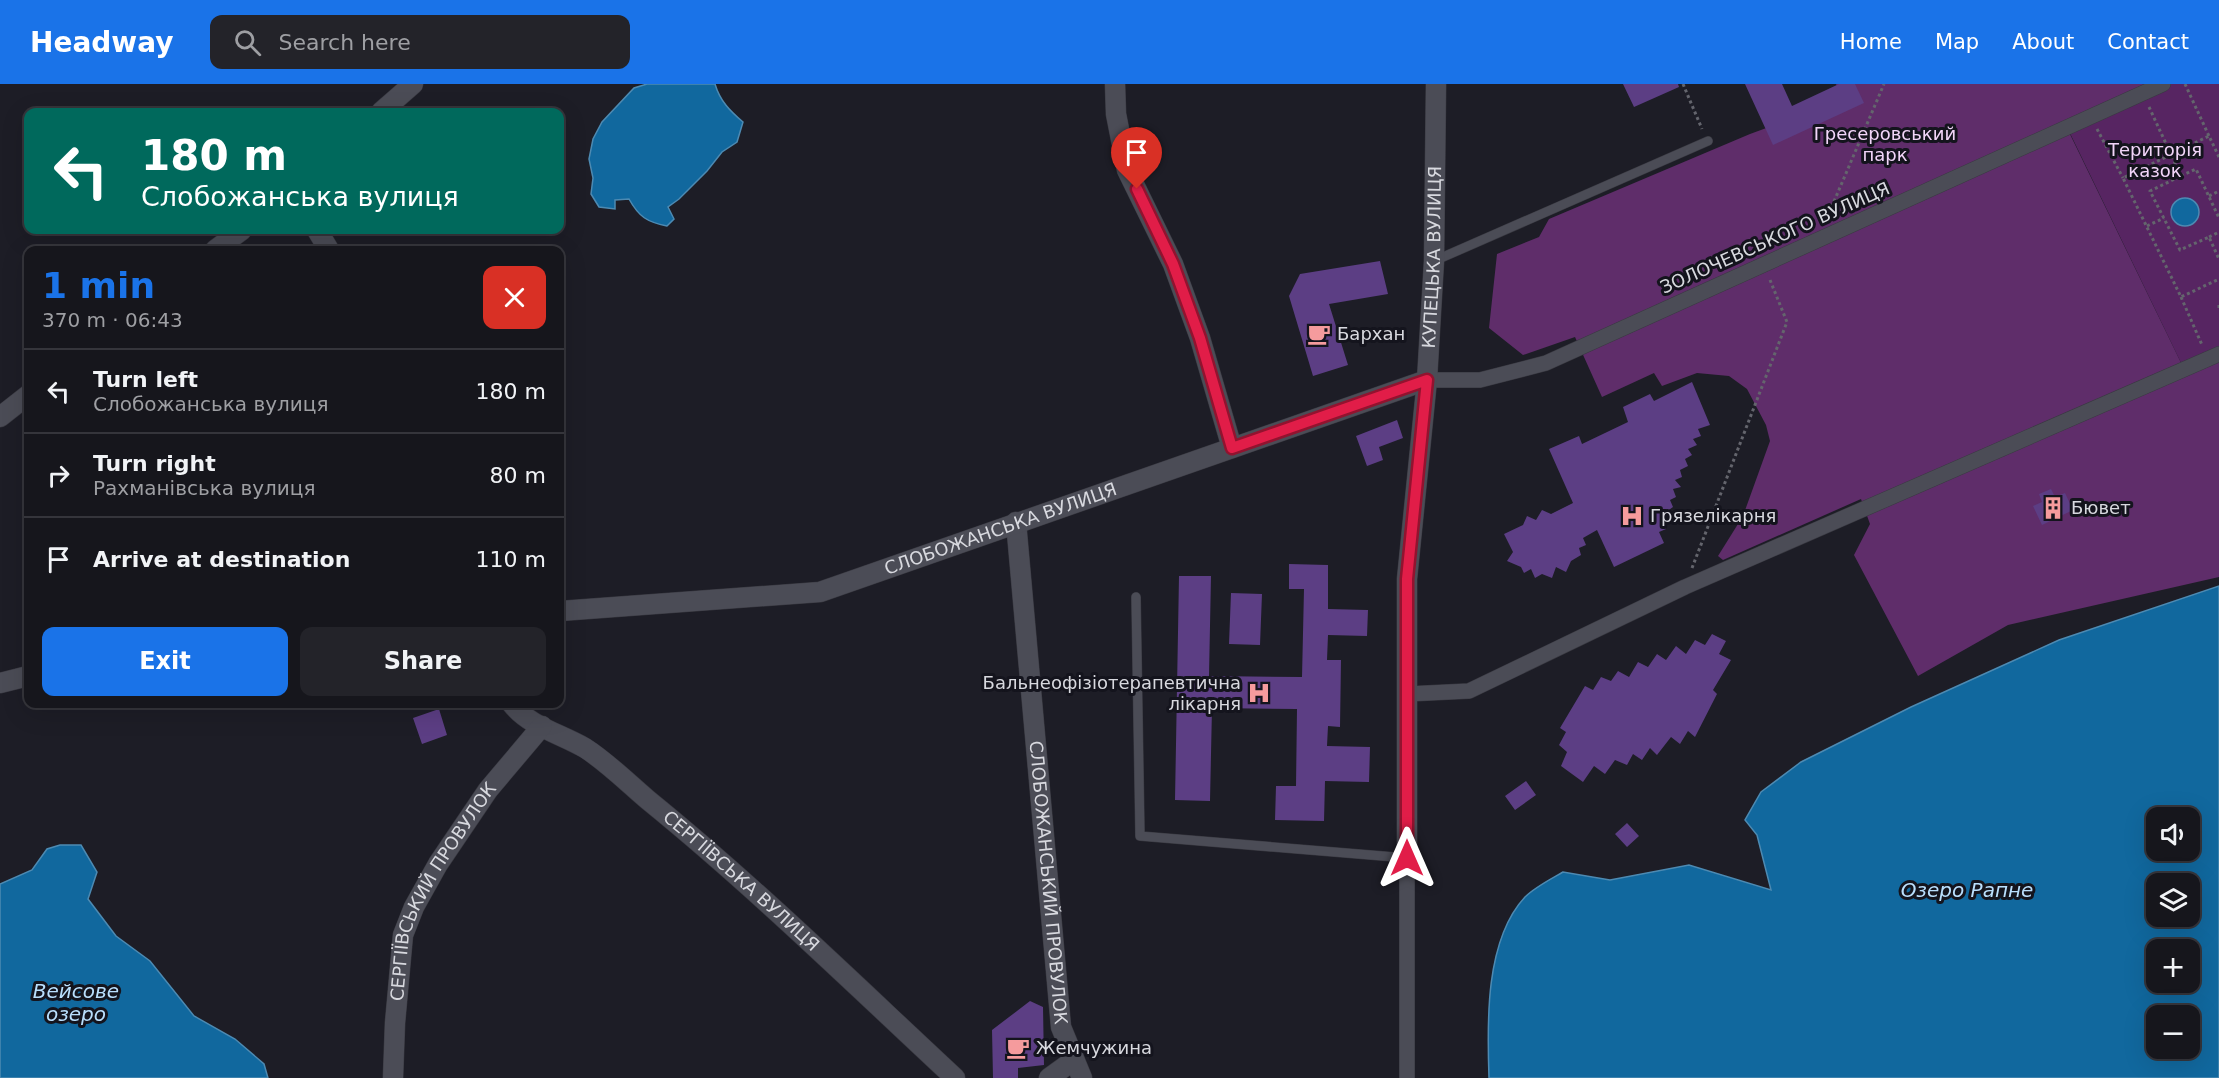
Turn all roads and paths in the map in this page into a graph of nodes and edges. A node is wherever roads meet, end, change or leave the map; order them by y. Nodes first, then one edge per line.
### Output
1 (413, 84) edge
2 (1115, 84) edge
3 (1436, 84) edge
4 (1683, 84) edge
5 (1884, 84) edge
6 (2163, 84) edge
7 (2186, 84) edge
8 (2143, 93) junction
9 (386, 108) edge
10 (2090, 117) junction
11 (2209, 136) junction
12 (1708, 141) joint
13 (2171, 154) junction
14 (2219, 157) edge
15 (2181, 176) junction
16 (2122, 178) junction
17 (2219, 191) edge
18 (2209, 196) junction
19 (2164, 218) junction
20 (2219, 218) edge
21 (2146, 226) junction
22 (2219, 232) edge
23 (237, 234) edge
24 (2209, 237) junction
25 (1818, 240) junction
26 (220, 246) edge
27 (2219, 259) edge
28 (1434, 261) junction
29 (1764, 264) junction
30 (2219, 279) edge
31 (2181, 297) junction
32 (2213, 357) edge
33 (1427, 380) junction
34 (24, 398) edge
35 (0, 417) edge
36 (1232, 448) junction
37 (1016, 522) junction
38 (1685, 587) junction
39 (1136, 597) dead end
40 (564, 611) edge
41 (24, 677) edge
42 (0, 683) edge
43 (1407, 693) junction
44 (515, 708) edge
45 (542, 726) junction
46 (1407, 858) junction
47 (1074, 1060) junction
48 (393, 1078) edge
49 (955, 1078) edge
50 (1049, 1078) edge
51 (1082, 1078) edge
52 (1407, 1078) edge

1 - 9 street
2 - 36 street
3 - 28 street, КУПЕЦЬКА ВУЛИЦЯ
4 - 12 path
5 - 25 path
6 - 8 street, ЗОЛОЧЕВСЬКОГО ВУЛИЦЯ
7 - 11 path
8 - 10 street, ЗОЛОЧЕВСЬКОГО ВУЛИЦЯ
8 - 13 path
10 - 16 path
10 - 25 street, ЗОЛОЧЕВСЬКОГО ВУЛИЦЯ
11 - 13 path
11 - 14 path
12 - 28 lane
13 - 15 path
13 - 16 path
15 - 18 path
15 - 19 path
16 - 21 path
17 - 18 path
18 - 20 path
19 - 21 path
19 - 24 path
21 - 31 path
22 - 24 path
23 - 26 street
24 - 27 path
25 - 29 street, ЗОЛОЧЕВСЬКОГО ВУЛИЦЯ
28 - 33 street, КУПЕЦЬКА ВУЛИЦЯ
29 - 33 street, ЗОЛОЧЕВСЬКОГО ВУЛИЦЯ
29 - 38 path
30 - 31 path
31 - 32 path
32 - 38 street
33 - 36 street, СЛОБОЖАНСЬКА ВУЛИЦЯ
33 - 43 street, КУПЕЦЬКА ВУЛИЦЯ
34 - 35 street
36 - 37 street, СЛОБОЖАНСЬКА ВУЛИЦЯ
37 - 40 street, СЛОБОЖАНСЬКА ВУЛИЦЯ
37 - 47 street, СЛОБОЖАНСЬКИЙ ПРОВУЛОК
38 - 43 street
39 - 46 lane
41 - 42 street
43 - 46 street, КУПЕЦЬКА ВУЛИЦЯ
44 - 45 street, СЕРГІЇВСЬКА ВУЛИЦЯ
45 - 48 street, СЕРГІЇВСЬКИЙ ПРОВУЛОК
45 - 49 street, СЕРГІЇВСЬКА ВУЛИЦЯ
46 - 52 street, КУПЕЦЬКА ВУЛИЦЯ
47 - 50 street
47 - 51 street

